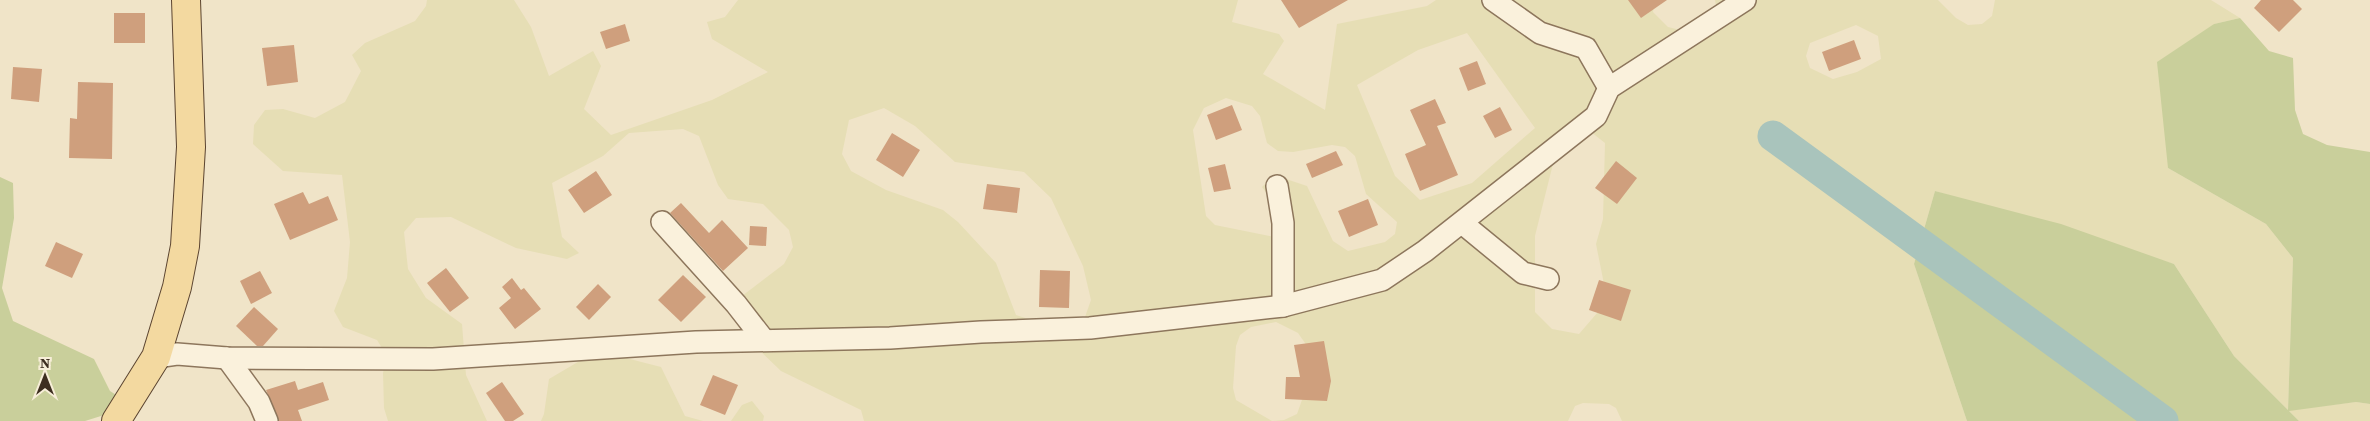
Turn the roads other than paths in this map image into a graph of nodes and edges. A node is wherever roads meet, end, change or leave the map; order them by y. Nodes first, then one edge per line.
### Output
1 (186, 0) edge
2 (1493, 0) edge
3 (1744, 0) edge
4 (1609, 88) junction
5 (1277, 186) dead end
6 (662, 222) dead end
7 (1462, 223) junction
8 (1548, 278) dead end
9 (1283, 306) junction
10 (764, 340) junction
11 (156, 357) junction
12 (227, 358) junction
13 (116, 421) edge
14 (268, 421) edge

1 - 11 main road
2 - 4 street
3 - 4 street
4 - 7 street
5 - 9 street
6 - 10 street
7 - 8 street
7 - 9 street
9 - 10 street
10 - 12 street
11 - 12 street
11 - 13 main road
12 - 14 street

